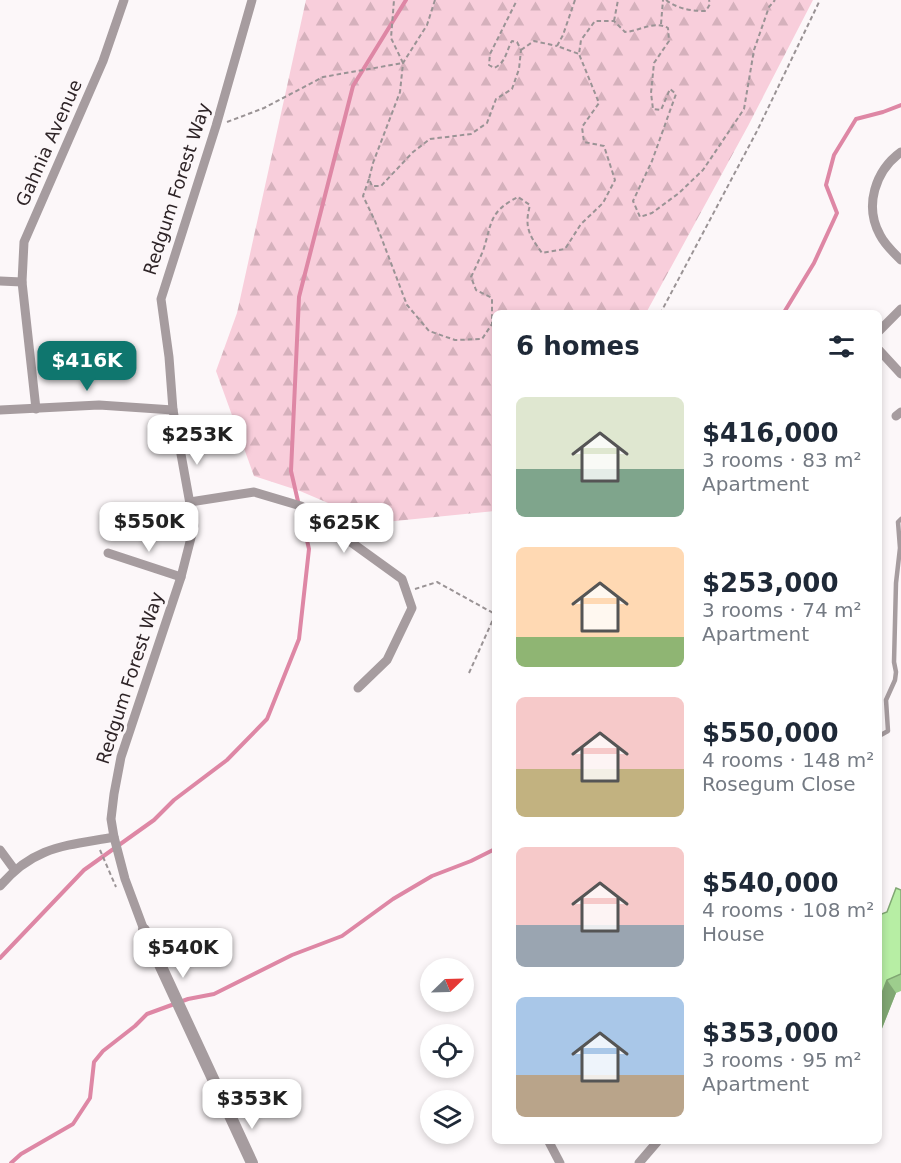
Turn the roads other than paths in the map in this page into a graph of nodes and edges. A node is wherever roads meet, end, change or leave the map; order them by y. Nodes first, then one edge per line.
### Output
1 (124, 0) edge
2 (252, 0) edge
3 (901, 152) edge
4 (901, 260) edge
5 (0, 281) edge
6 (22, 282) junction
7 (901, 309) edge
8 (882, 329) edge
9 (882, 353) edge
10 (901, 374) edge
11 (36, 409) junction
12 (0, 410) edge
13 (173, 410) junction
14 (190, 502) junction
15 (901, 519) edge
16 (108, 553) dead end
17 (181, 577) junction
18 (898, 672) edge
19 (358, 688) dead end
20 (882, 734) edge
21 (114, 837) junction
22 (0, 850) edge
23 (14, 869) junction
24 (0, 886) edge
25 (144, 930) joint
26 (550, 1144) edge
27 (655, 1144) edge
28 (252, 1163) edge
29 (560, 1163) edge
30 (639, 1163) edge

1 - 6 street, Gahnia Avenue
2 - 13 street, Redgum Forest Way
3 - 4 street
5 - 6 street
6 - 11 street, Gahnia Avenue
7 - 8 street
9 - 10 street
11 - 12 street
11 - 13 street
13 - 14 street, Redgum Forest Way
14 - 17 street, Redgum Forest Way
14 - 19 street
15 - 18 lane
16 - 17 street
17 - 21 street, Redgum Forest Way
18 - 20 lane
21 - 23 street
21 - 25 street, Redgum Forest Way
22 - 23 street
23 - 24 street
25 - 28 street, Redgum Forest Way
26 - 29 street
27 - 30 street

